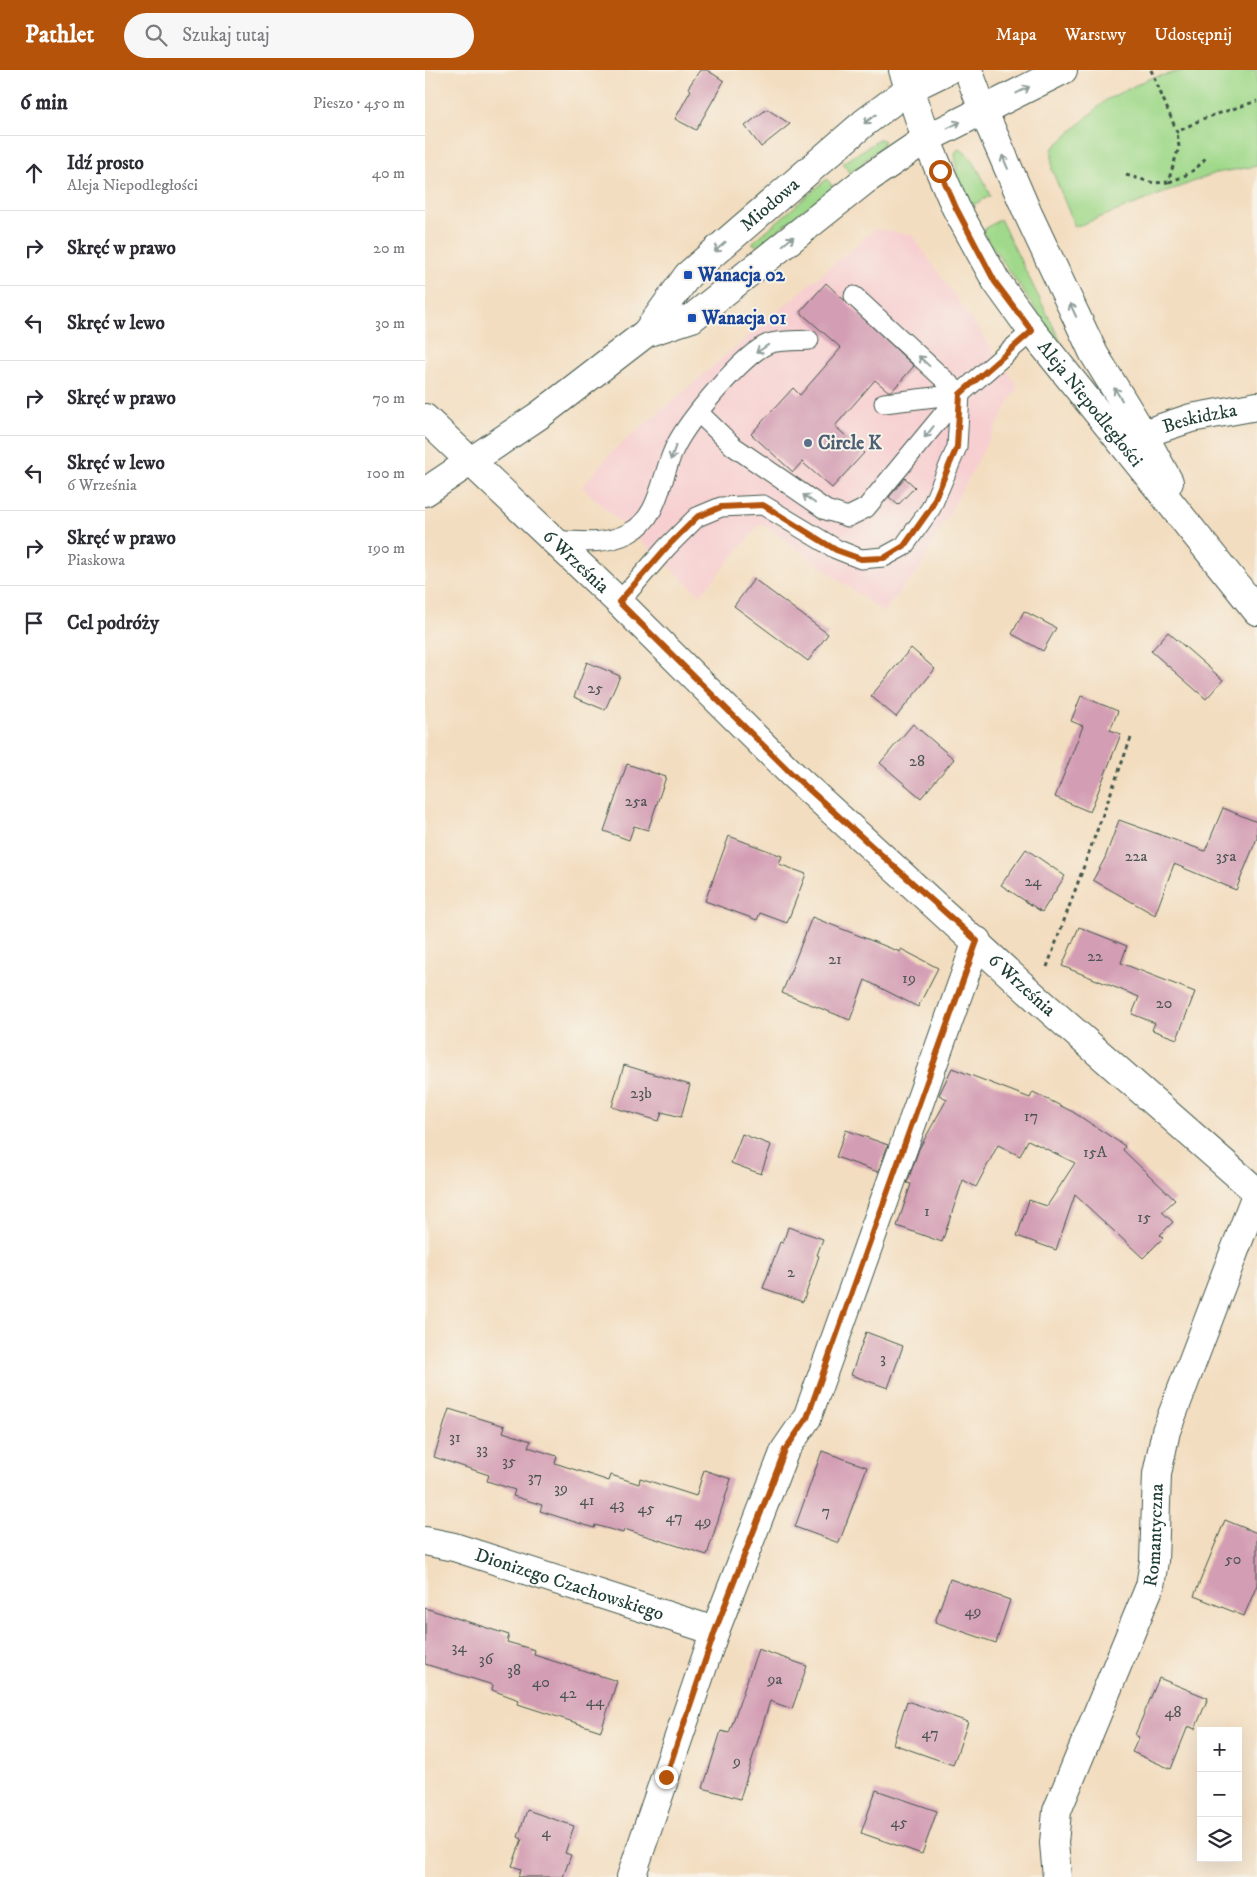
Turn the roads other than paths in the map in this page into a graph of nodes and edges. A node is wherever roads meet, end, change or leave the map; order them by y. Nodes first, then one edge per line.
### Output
1 (948, 70) edge
2 (969, 70) edge
3 (1063, 70) edge
4 (906, 80) edge
5 (983, 110) junction
6 (926, 139) junction
7 (853, 296) dead end
8 (1032, 331) junction
9 (647, 333) junction
10 (809, 340) dead end
11 (960, 394) junction
12 (884, 403) dead end
13 (1257, 406) edge
14 (699, 412) junction
15 (425, 418) edge
16 (1143, 434) junction
17 (470, 461) junction
18 (425, 492) edge
19 (554, 540) junction
20 (1200, 541) junction
21 (619, 602) junction
22 (1257, 611) edge
23 (977, 941) junction
24 (1257, 1192) edge
25 (425, 1541) edge
26 (715, 1631) junction
27 (631, 1877) edge
28 (1057, 1877) edge

1 - 4 street, Miodowa
2 - 5 street, Aleja Niepodległości
5 -> 3 street, Miodowa
4 - 6 street, Aleja Niepodległości
4 -> 9 street, Miodowa
6 -> 5 street, Miodowa
16 -> 5 street, Aleja Niepodległości
6 - 8 street, Aleja Niepodległości
9 -> 6 street, Miodowa
11 -> 7 lane
8 - 11 lane
8 - 20 street, Aleja Niepodległości
9 - 17 street, Miodowa
10 -> 14 lane
11 - 12 lane
11 -> 14 lane
11 - 21 lane
13 - 16 street, Beskidzka
14 -> 19 lane
15 - 17 street, 6 Września
16 - 20 street, Aleja Niepodległości
17 - 18 street, Miodowa
17 - 19 street, 6 Września
19 - 21 street, 6 Września
20 - 22 street, Aleja Niepodległości
21 - 23 street, 6 Września
23 - 24 street, 6 Września
23 - 26 street
24 - 28 street, Romantyczna
25 - 26 street, Dionizego Czachowskiego
26 - 27 street

